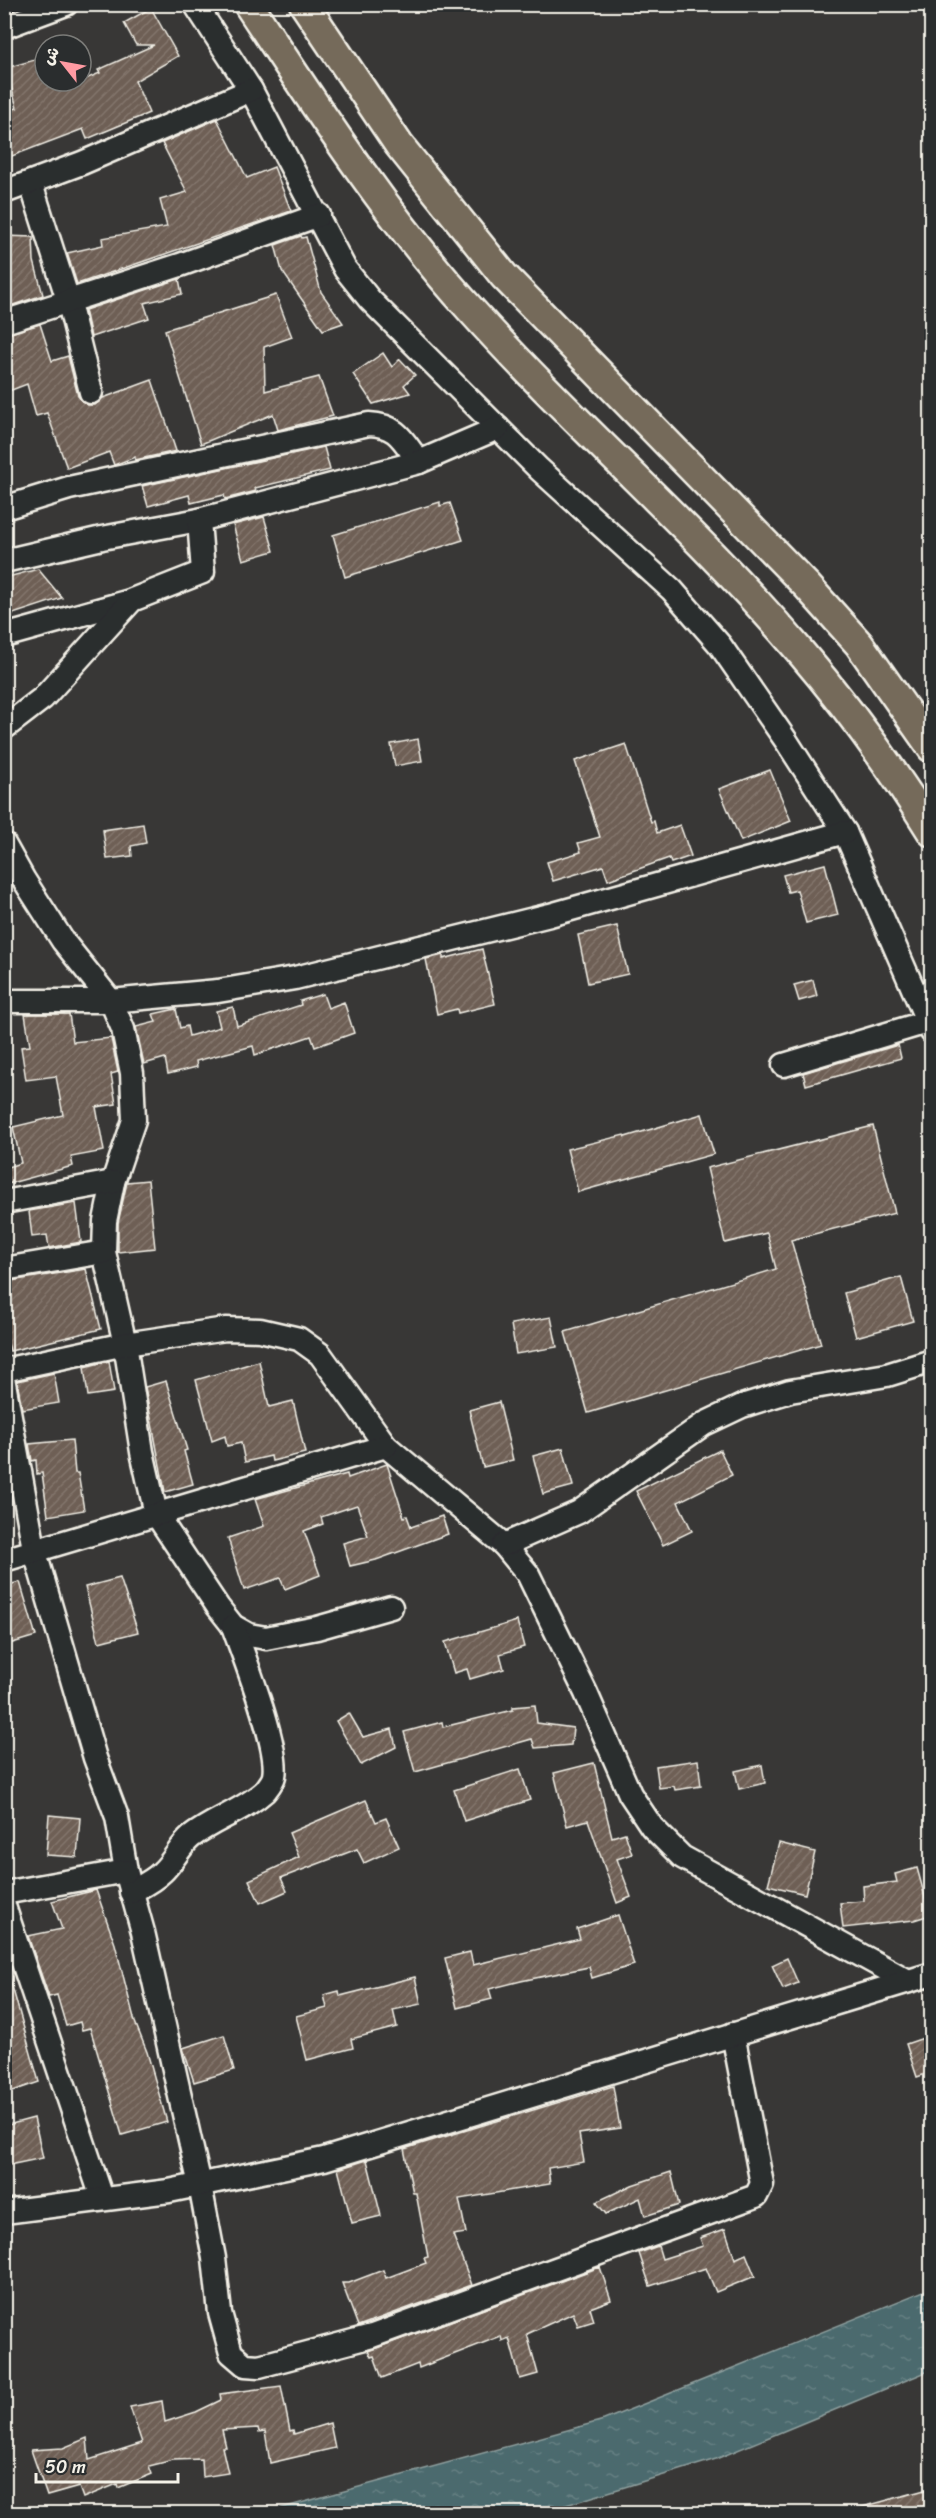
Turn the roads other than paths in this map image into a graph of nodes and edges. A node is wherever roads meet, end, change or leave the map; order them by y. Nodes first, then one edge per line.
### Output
1 (66, 4) edge
2 (195, 4) edge
3 (248, 4) edge
4 (304, 4) edge
5 (15, 18) edge
6 (251, 90) junction
7 (31, 184) junction
8 (4, 192) edge
9 (319, 215) junction
10 (69, 303) junction
11 (4, 322) edge
12 (91, 392) dead end
13 (498, 428) junction
14 (419, 462) junction
15 (4, 508) edge
16 (199, 520) junction
17 (4, 561) edge
18 (132, 600) junction
19 (4, 636) edge
20 (4, 728) edge
21 (932, 748) edge
22 (845, 832) junction
23 (932, 832) edge
24 (4, 844) edge
25 (111, 1001) junction
26 (4, 1002) edge
27 (929, 1027) edge
28 (784, 1065) dead end
29 (113, 1182) junction
30 (4, 1202) edge
31 (104, 1252) junction
32 (4, 1269) edge
33 (125, 1344) junction
34 (932, 1361) edge
35 (4, 1371) edge
36 (4, 1383) edge
37 (386, 1446) junction
38 (156, 1514) junction
39 (504, 1545) junction
40 (34, 1549) junction
41 (4, 1560) edge
42 (391, 1607) dead end
43 (233, 1626) junction
44 (129, 1881) junction
45 (4, 1893) edge
46 (4, 1906) edge
47 (932, 1974) edge
48 (908, 1981) junction
49 (733, 2034) junction
50 (200, 2185) junction
51 (102, 2198) junction
52 (4, 2212) edge

1 - 5 street
2 - 6 street
3 - 23 main road
4 - 21 main road
6 - 7 street
6 - 9 street
7 - 8 street
7 - 10 street
9 - 10 street
9 - 13 street
10 - 11 street
10 - 12 street
13 - 14 street
13 - 22 street
14 - 15 street
14 - 16 street
16 - 17 street
16 - 18 street
18 - 19 street
18 - 20 street
22 - 25 street
22 - 27 street
24 - 25 street
25 - 26 street
25 - 29 street
27 - 28 street
29 - 30 street
29 - 31 street
31 - 32 street
31 - 33 street
33 - 35 street
33 - 37 street
33 - 38 street
34 - 39 street
36 - 40 street
37 - 38 street
37 - 39 street
38 - 40 street
38 - 43 street
39 - 48 street
40 - 41 street
40 - 44 street
42 - 43 street
43 - 44 street
44 - 45 street
44 - 50 street
46 - 51 street
47 - 48 street
48 - 49 street
49 - 50 street
49 - 50 street
50 - 51 street
51 - 52 street

